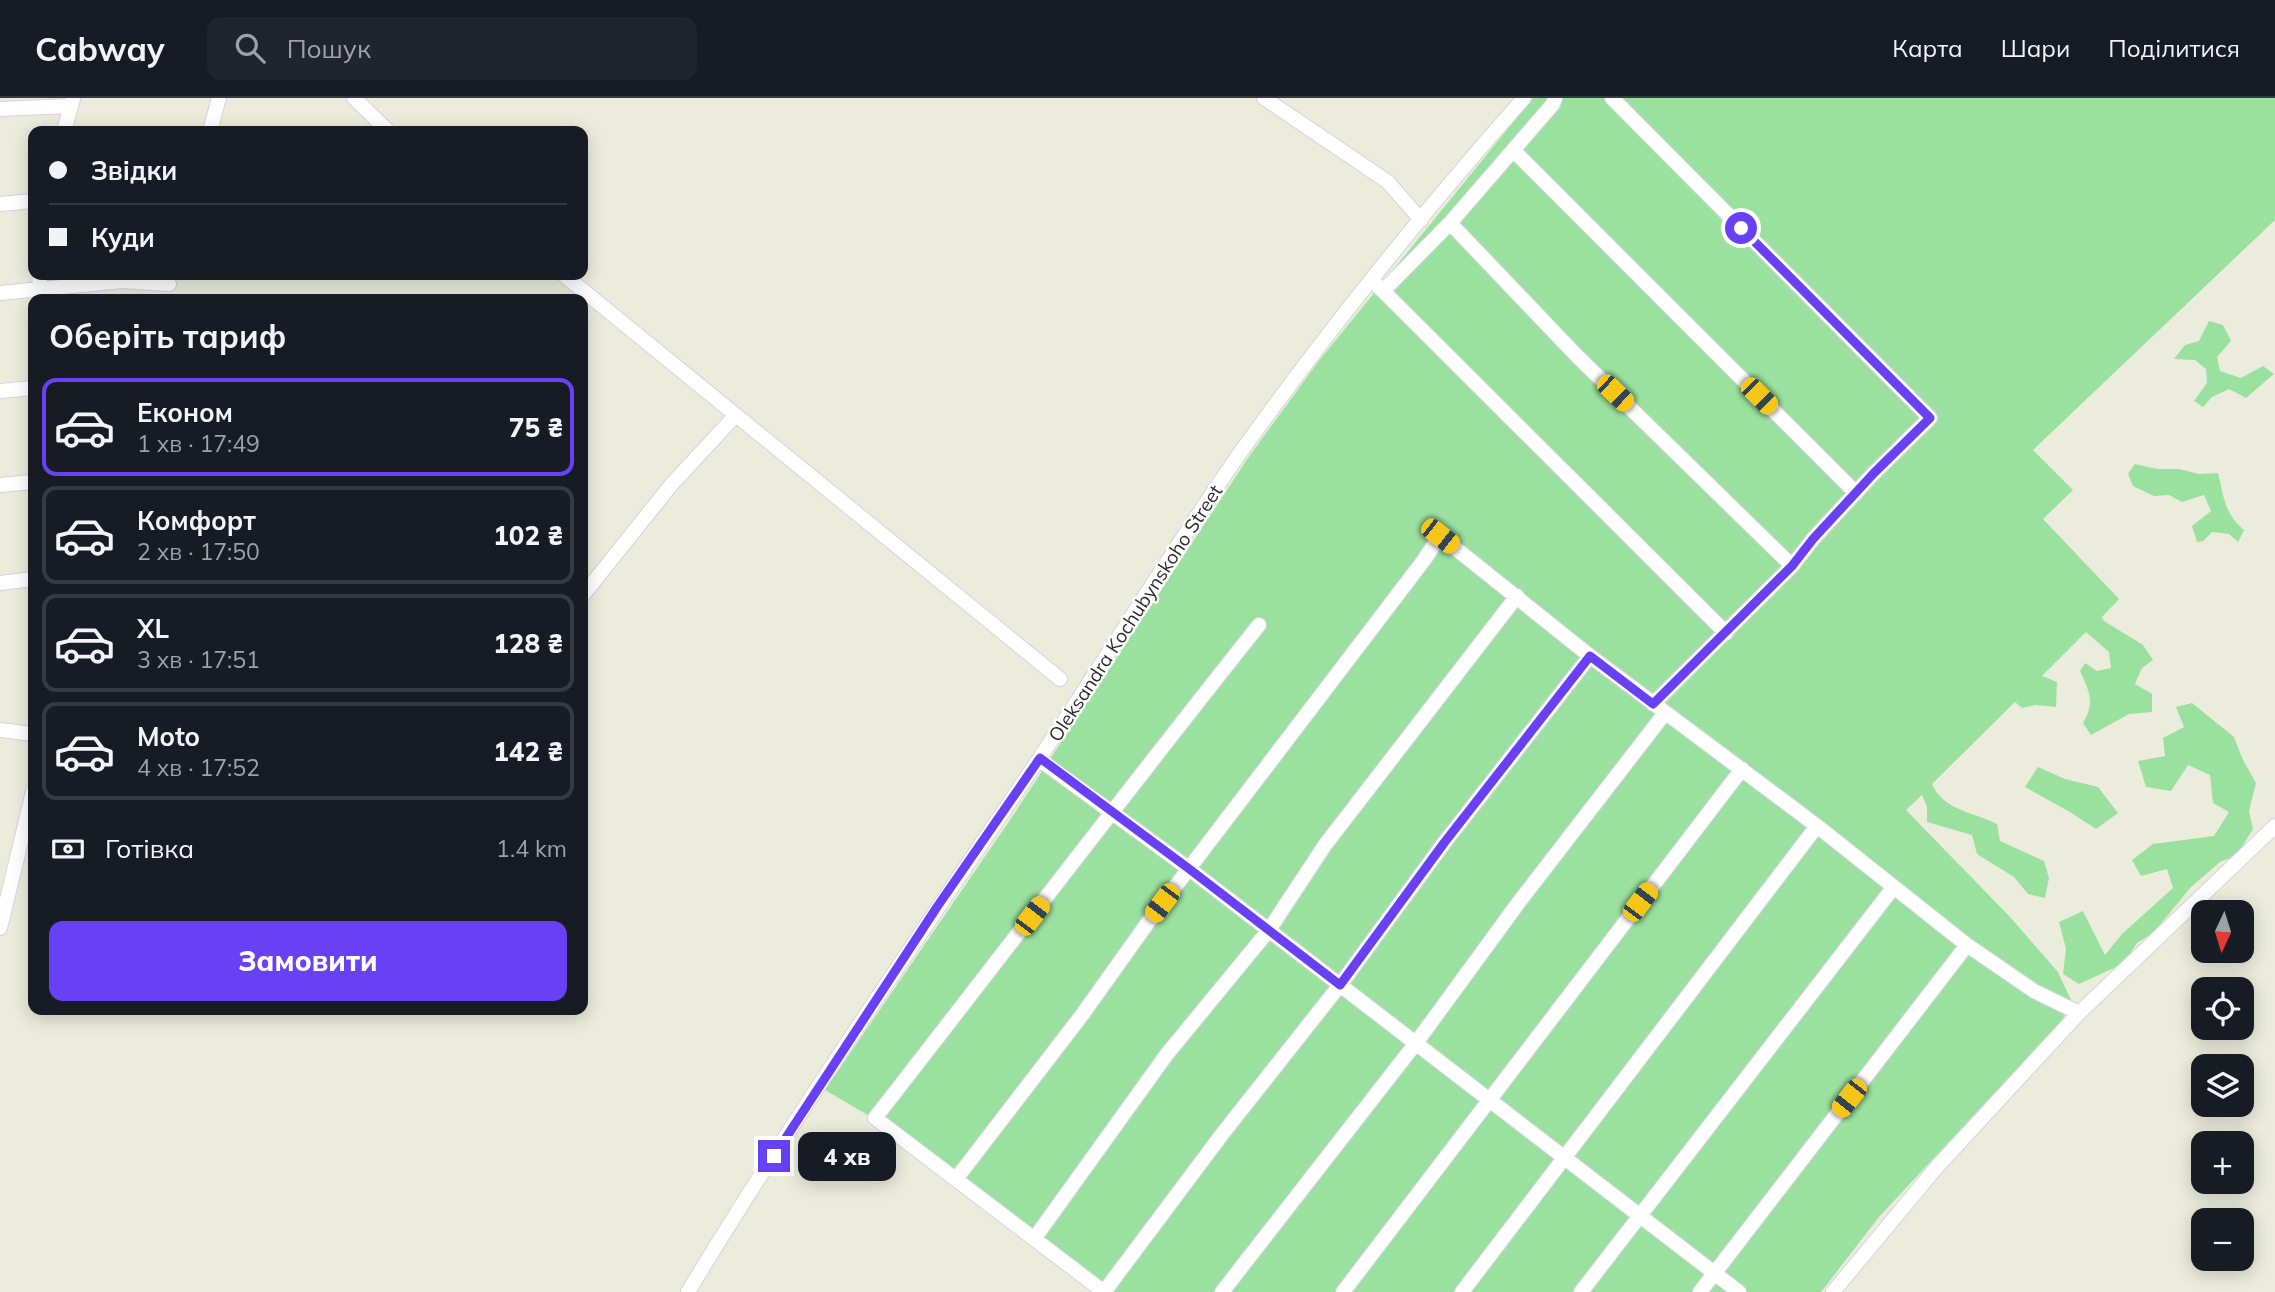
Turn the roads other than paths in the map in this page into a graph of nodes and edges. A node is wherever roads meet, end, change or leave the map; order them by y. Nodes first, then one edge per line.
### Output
1 (219, 98) edge
2 (354, 98) edge
3 (1264, 98) edge
4 (1524, 98) edge
5 (1555, 98) edge
6 (1612, 98) edge
7 (72, 102) edge
8 (0, 109) edge
9 (65, 126) edge
10 (211, 126) edge
11 (383, 126) edge
12 (1513, 150) junction
13 (28, 201) edge
14 (0, 204) edge
15 (1421, 220) junction
16 (1450, 223) junction
17 (146, 280) edge
18 (570, 280) edge
19 (40, 282) edge
20 (1377, 286) junction
21 (0, 293) edge
22 (587, 294) edge
23 (588, 295) edge
24 (28, 388) edge
25 (0, 391) edge
26 (735, 416) junction
27 (28, 482) edge
28 (0, 485) edge
29 (1856, 493) junction
30 (1792, 566) junction
31 (28, 580) edge
32 (0, 583) edge
33 (588, 589) edge
34 (1517, 596) junction
35 (1259, 625) dead end
36 (1726, 634) junction
37 (1590, 656) junction
38 (1060, 679) dead end
39 (1659, 708) junction
40 (0, 730) edge
41 (28, 733) edge
42 (1040, 758) junction
43 (1742, 769) junction
44 (28, 810) edge
45 (1111, 811) junction
46 (1817, 826) junction
47 (2275, 826) edge
48 (1188, 868) junction
49 (1893, 888) junction
50 (3, 899) edge
51 (0, 928) edge
52 (1269, 930) junction
53 (1967, 945) junction
54 (1340, 985) junction
55 (2079, 1013) junction
56 (1416, 1043) junction
57 (1491, 1100) junction
58 (1565, 1156) junction
59 (956, 1179) junction
60 (1640, 1215) junction
61 (1034, 1239) junction
62 (1714, 1273) junction
63 (688, 1292) edge
64 (1104, 1292) edge
65 (1222, 1292) edge
66 (1343, 1292) edge
67 (1462, 1292) edge
68 (1581, 1292) edge
69 (1700, 1292) edge
70 (1739, 1292) edge
71 (1833, 1292) edge

1 - 10 street
2 - 11 street
3 - 15 street
4 - 15 street, Oleksandra Kochubynskoho Street
5 - 12 street
6 - 29 street
7 - 8 street
7 - 9 street
12 - 16 street
12 - 29 street
13 - 14 street
15 - 20 street, Oleksandra Kochubynskoho Street
16 - 20 street
16 - 30 street
17 - 19 street
18 - 22 street
19 - 21 street
20 - 36 street
20 - 42 street, Oleksandra Kochubynskoho Street
23 - 26 street
24 - 25 street
26 - 33 street
26 - 38 street
27 - 28 street
29 - 30 street
30 - 36 street
31 - 32 street
34 - 37 street
34 - 48 street
34 - 52 street
35 - 45 street
36 - 39 street
37 - 39 street
37 - 54 street
39 - 43 street
39 - 56 street
40 - 41 street
42 - 45 street
42 - 63 street, Oleksandra Kochubynskoho Street
43 - 46 street
43 - 57 street
44 - 50 street
45 - 48 street
45 - 59 street
46 - 49 street
46 - 58 street
47 - 55 street
48 - 52 street
48 - 59 street
49 - 53 street
49 - 60 street
50 - 51 street
52 - 54 street
52 - 61 street
53 - 55 street
53 - 62 street
54 - 56 street
54 - 64 street
55 - 71 street
56 - 57 street
56 - 65 street
57 - 58 street
57 - 66 street
58 - 60 street
58 - 67 street
59 - 61 street
60 - 62 street
60 - 68 street
61 - 64 street
62 - 69 street
62 - 70 street

